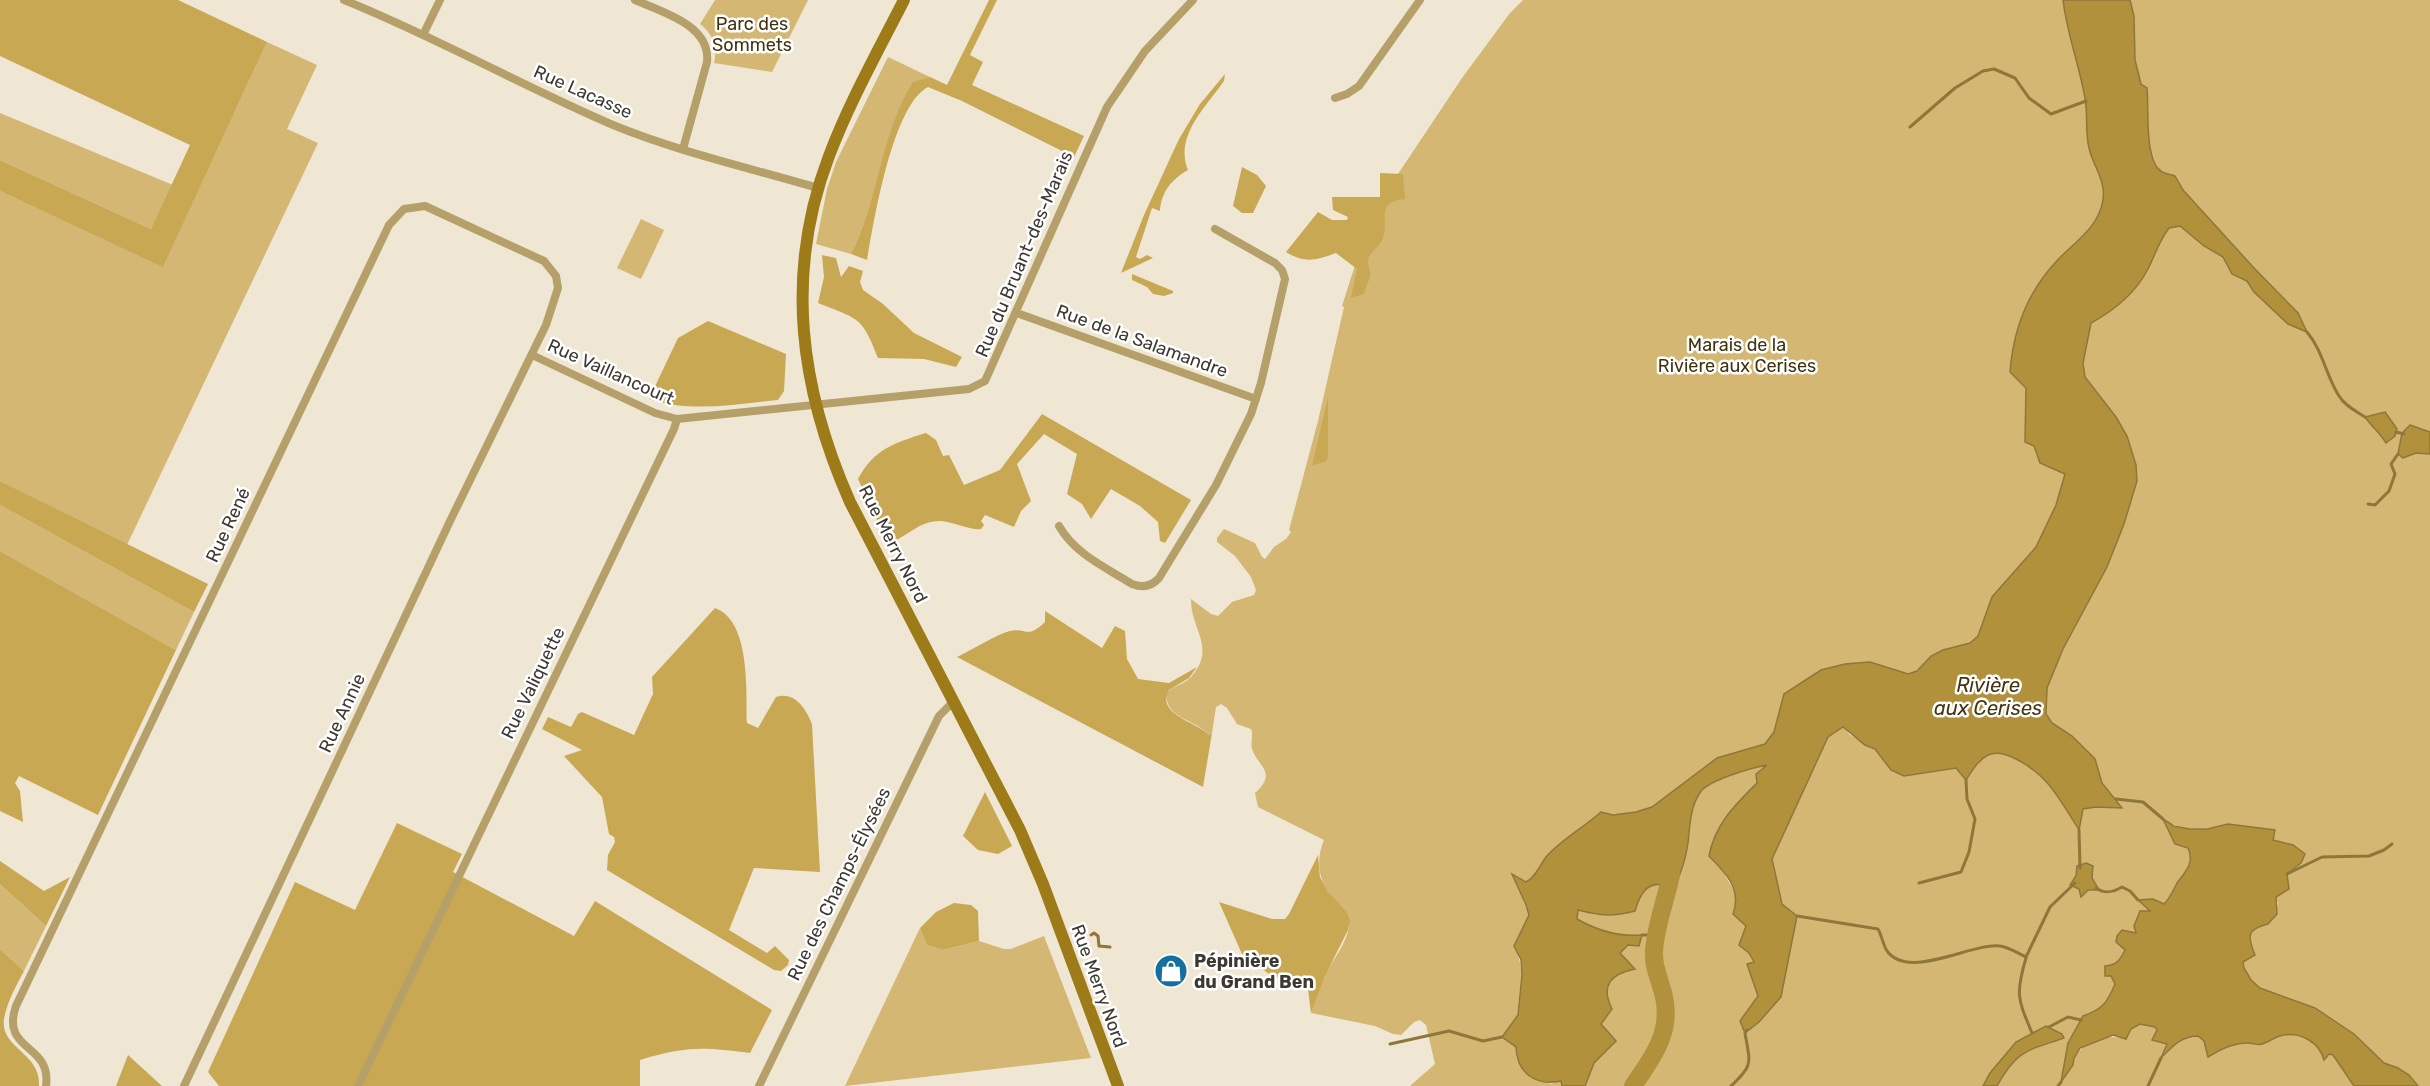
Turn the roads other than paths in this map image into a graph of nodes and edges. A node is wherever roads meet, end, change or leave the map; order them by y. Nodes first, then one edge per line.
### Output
1 (344, 0) edge
2 (440, 0) edge
3 (635, 0) edge
4 (904, 0) edge
5 (1193, 0) edge
6 (1420, 0) edge
7 (648, 3) edge
8 (423, 35) junction
9 (1335, 98) dead end
10 (683, 148) junction
11 (818, 188) junction
12 (1215, 230) dead end
13 (1017, 313) junction
14 (532, 355) junction
15 (1256, 399) junction
16 (815, 405) junction
17 (677, 419) junction
18 (1059, 526) dead end
19 (954, 701) junction
20 (46, 1086) edge
21 (184, 1086) edge
22 (358, 1086) edge
23 (759, 1086) edge
24 (1118, 1086) edge

1 - 8 street, Rue Lacasse
2 - 8 street
3 - 7 street
4 - 11 main road, Rue Merry Nord
5 - 13 street, Rue du Bruant-des-Marais
6 - 9 street
7 - 10 street
8 - 10 street, Rue Lacasse
10 - 11 street, Rue Lacasse
11 - 16 main road, Rue Merry Nord
12 - 15 street
13 - 15 street, Rue de la Salamandre
13 - 16 street, Rue du Bruant-des-Marais
14 - 17 street, Rue Vaillancourt
14 - 20 street, Rue René
14 - 21 street, Rue Annie
15 - 18 street
16 - 17 street
16 - 19 main road, Rue Merry Nord
17 - 22 street, Rue Valiquette
19 - 23 street, Rue des Champs-Élysées
19 - 24 main road, Rue Merry Nord

